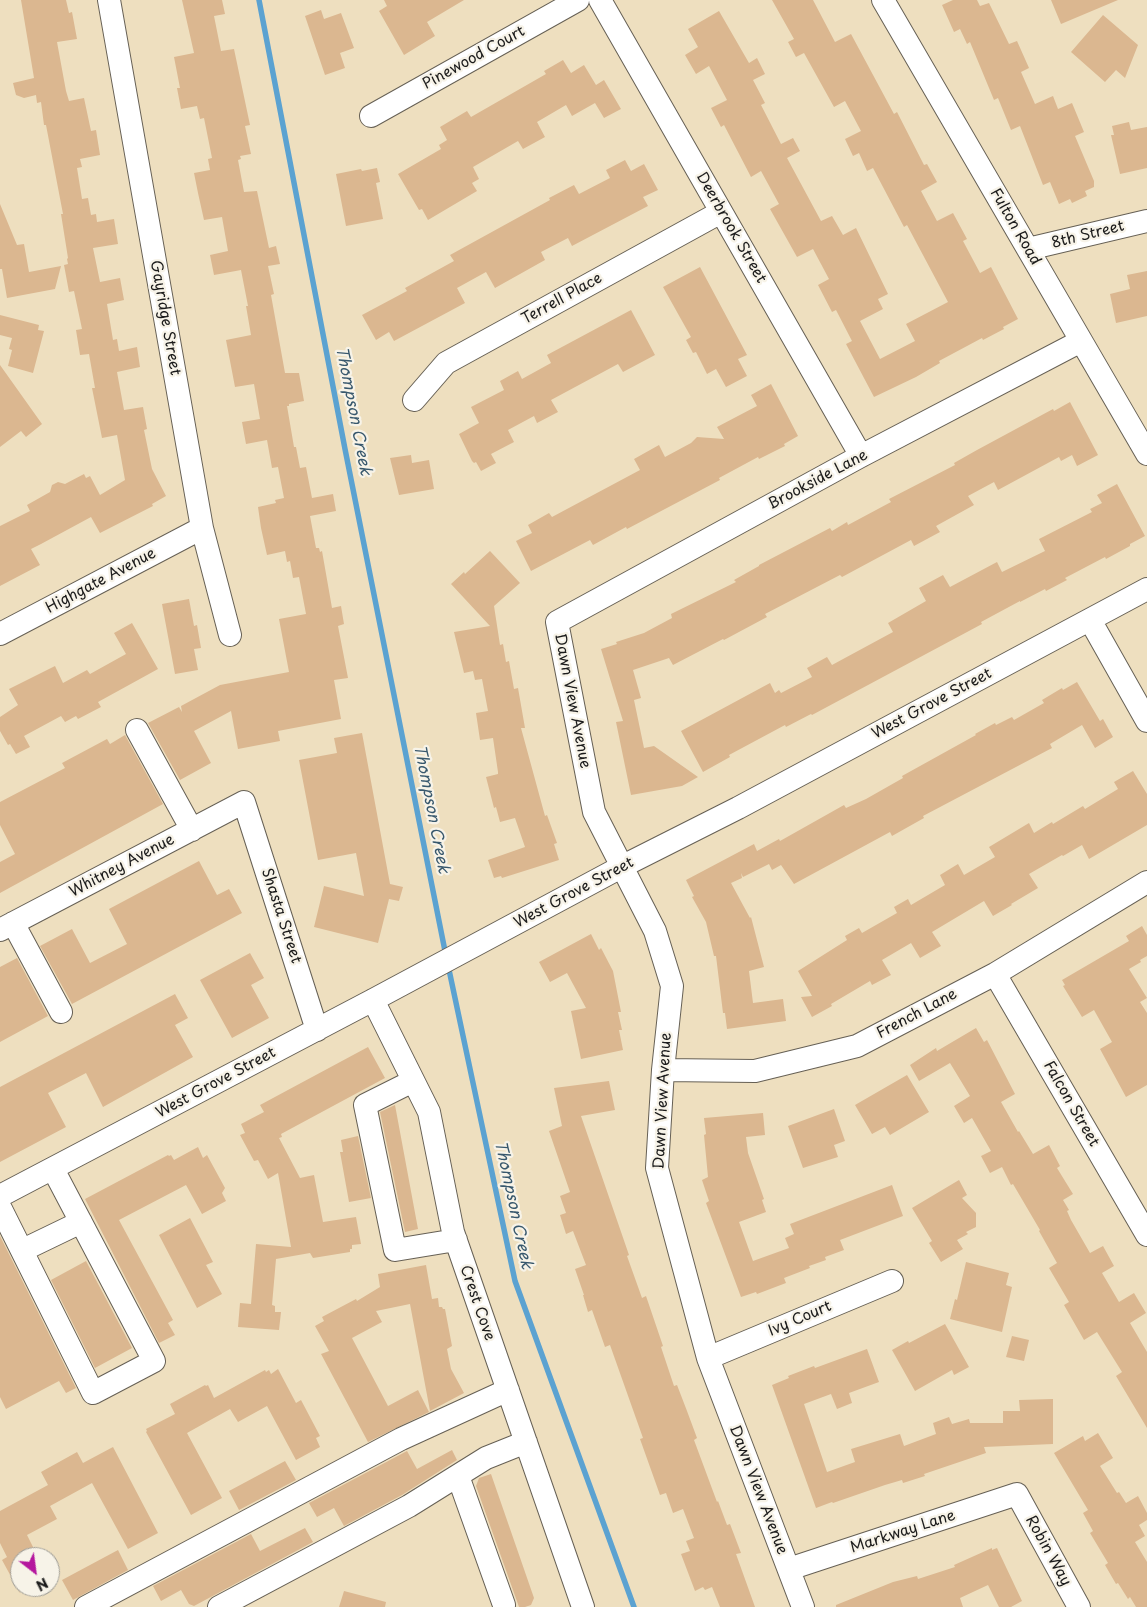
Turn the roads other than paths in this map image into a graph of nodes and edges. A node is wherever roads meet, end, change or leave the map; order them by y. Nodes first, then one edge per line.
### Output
1 (109, 0) edge
2 (578, 0) edge
3 (600, 0) edge
4 (883, 0) edge
5 (371, 116) dead end
6 (721, 212) junction
7 (1147, 221) edge
8 (1028, 250) junction
9 (1081, 341) junction
10 (414, 400) dead end
11 (1147, 454) edge
12 (861, 456) junction
13 (202, 528) junction
14 (1147, 589) edge
15 (1090, 620) junction
16 (557, 622) joint
17 (0, 634) edge
18 (230, 635) dead end
19 (1147, 721) edge
20 (137, 730) dead end
21 (244, 802) joint
22 (192, 830) junction
23 (623, 866) junction
24 (1147, 882) edge
25 (6, 927) edge
26 (995, 974) junction
27 (373, 1000) junction
28 (61, 1012) dead end
29 (317, 1030) junction
30 (663, 1070) junction
31 (413, 1080) junction
32 (53, 1169) junction
33 (0, 1196) edge
34 (0, 1207) edge
35 (81, 1222) junction
36 (1147, 1235) edge
37 (456, 1240) junction
38 (23, 1250) junction
39 (892, 1281) dead end
40 (708, 1358) junction
41 (508, 1390) junction
42 (526, 1442) junction
43 (458, 1476) junction
44 (1017, 1494) joint
45 (789, 1569) junction
46 (504, 1605) dead end
47 (86, 1607) edge
48 (219, 1607) edge
49 (583, 1607) edge
50 (803, 1607) edge
51 (1079, 1607) edge

1 - 13 street, Gayridge Street
2 - 5 street, Pinewood Court
3 - 6 street, Deerbrook Street
4 - 8 street, Fulton Road
6 - 10 street, Terrell Place
6 - 12 street, Deerbrook Street
7 - 8 street, 8th Street
8 - 9 street, Fulton Road
9 - 11 street, Fulton Road
9 - 12 street, Brookside Lane
12 - 16 street, Brookside Lane
13 - 17 street, Highgate Avenue
13 - 18 street, Gayridge Street
14 - 15 street, West Grove Street
15 - 19 street
15 - 23 street, West Grove Street
16 - 23 street, Dawn View Avenue
20 - 22 street
21 - 22 street, Whitney Avenue
21 - 29 street, Shasta Street
22 - 25 street, Whitney Avenue
23 - 27 street, West Grove Street
23 - 30 street, Dawn View Avenue
24 - 26 street, French Lane
25 - 28 street
26 - 30 street, French Lane
26 - 36 street, Falcon Street
27 - 29 street, West Grove Street
27 - 31 street, Crest Cove
29 - 32 street, West Grove Street
30 - 40 street, Dawn View Avenue
31 - 37 street, Crest Cove
31 - 37 street
32 - 33 street, West Grove Street
32 - 35 street
34 - 38 street
35 - 38 street
35 - 38 street
37 - 41 street, Crest Cove
39 - 40 street, Ivy Court
40 - 45 street, Dawn View Avenue
41 - 42 street, Crest Cove
41 - 47 street
42 - 43 street
42 - 49 street, Crest Cove
43 - 46 street
43 - 48 street
44 - 45 street, Markway Lane
44 - 51 street, Robin Way
45 - 50 street, Dawn View Avenue

